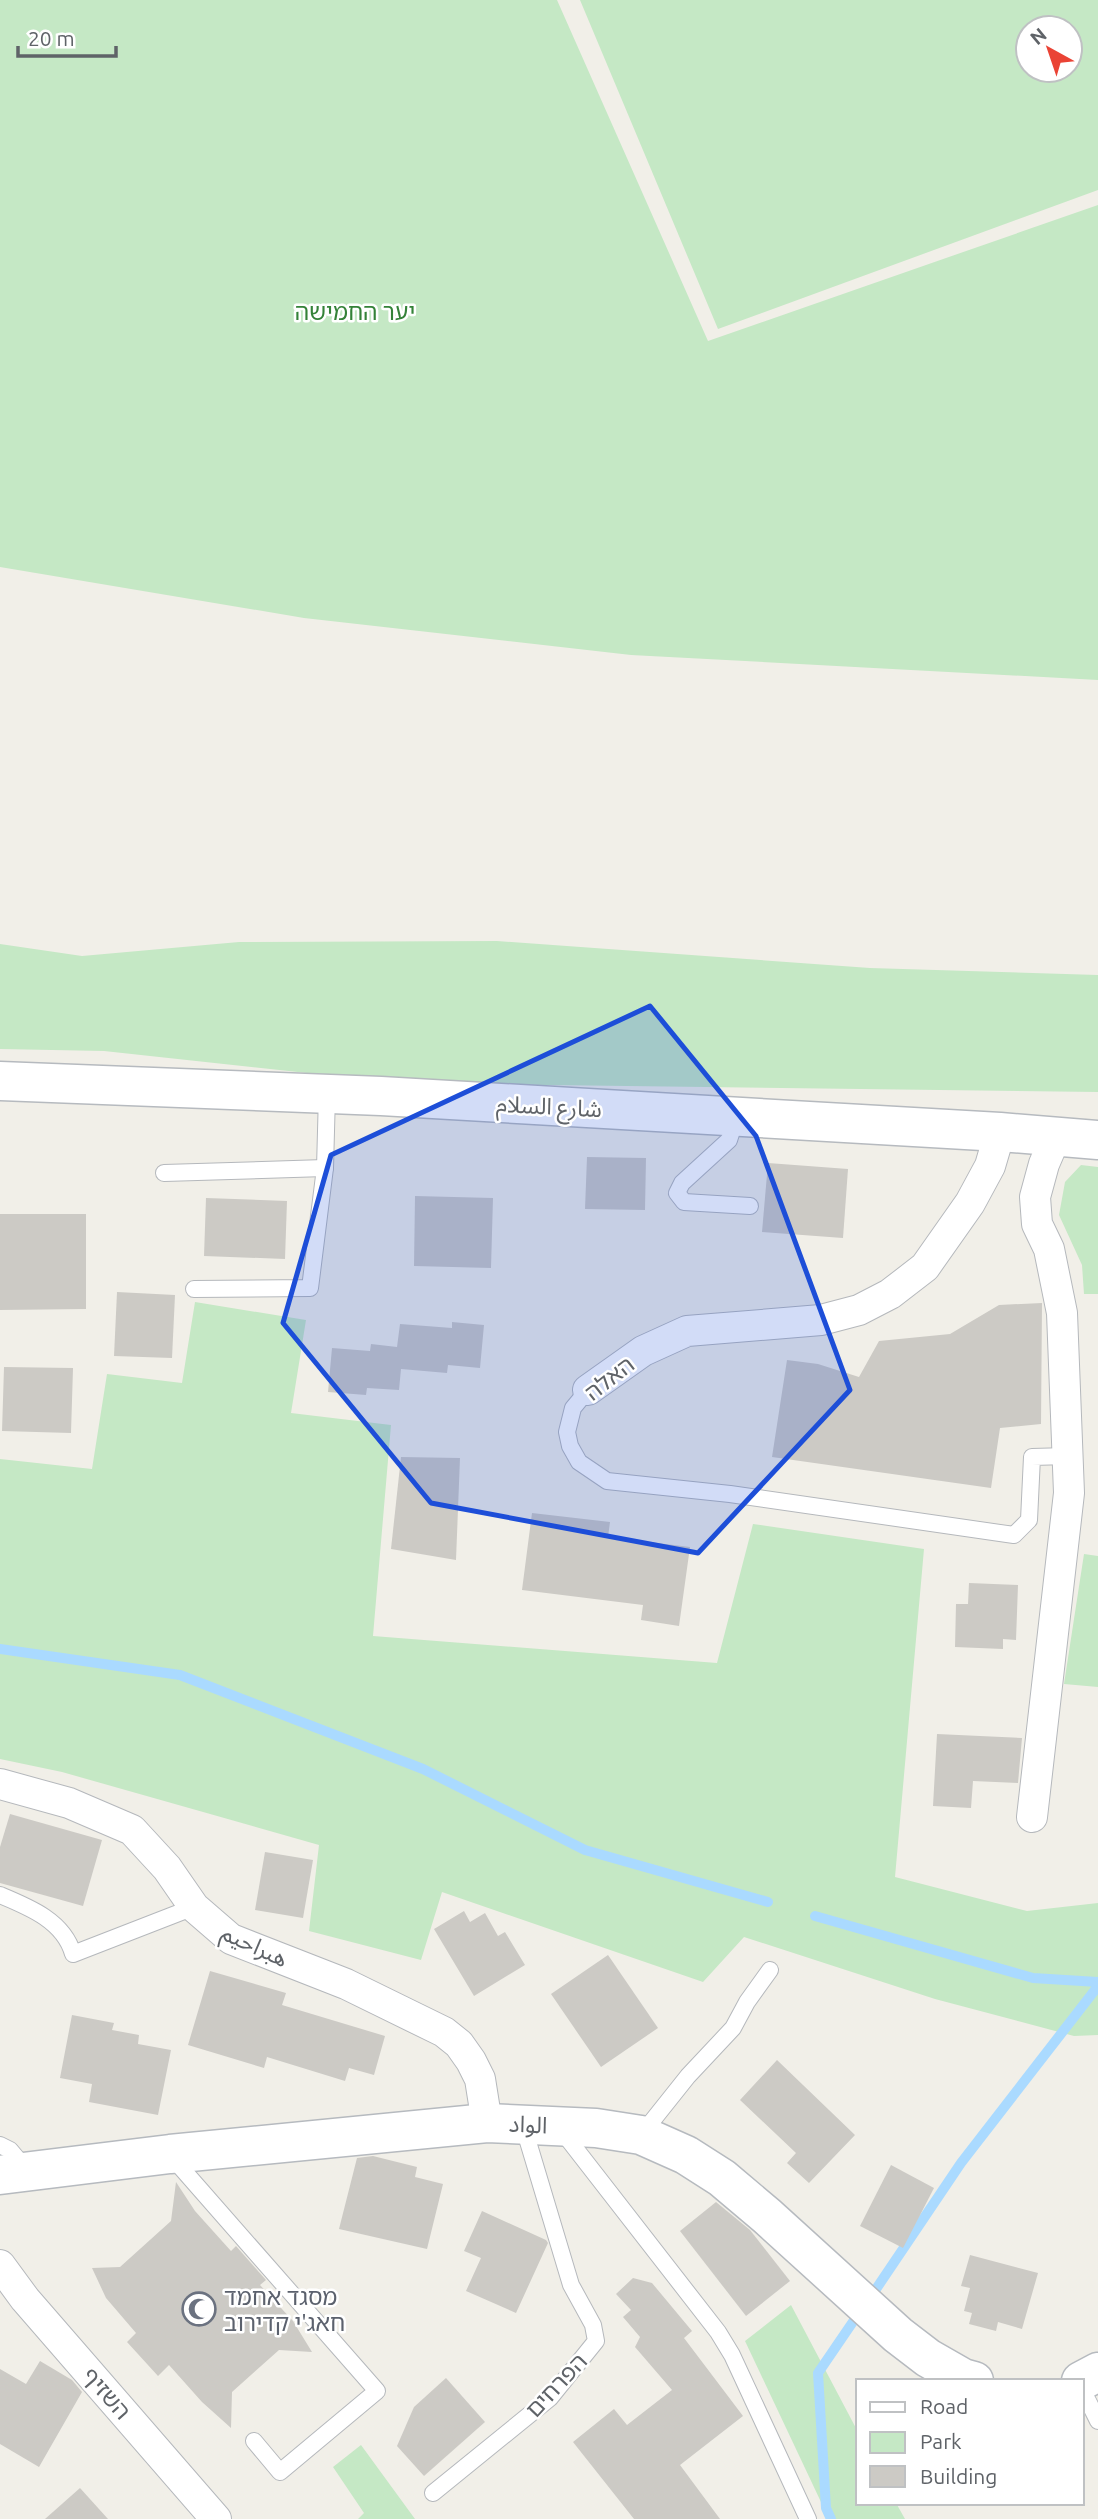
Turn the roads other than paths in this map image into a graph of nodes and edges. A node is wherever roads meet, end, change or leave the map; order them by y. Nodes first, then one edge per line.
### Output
1 (0, 1081) edge
2 (327, 1094) junction
3 (736, 1117) junction
4 (1000, 1132) junction
5 (1056, 1136) junction
6 (1098, 1140) edge
7 (325, 1168) junction
8 (164, 1173) dead end
9 (750, 1206) dead end
10 (194, 1289) dead end
11 (588, 1390) joint
12 (1068, 1456) junction
13 (0, 1784) edge
14 (1032, 1817) dead end
15 (0, 1895) edge
16 (194, 1907) junction
17 (770, 1970) dead end
18 (522, 2124) junction
19 (641, 2135) junction
20 (0, 2145) edge
21 (170, 2154) junction
22 (14, 2174) edge
23 (0, 2266) edge
24 (967, 2379) edge
25 (1084, 2393) edge
26 (1098, 2421) edge
27 (254, 2441) dead end
28 (433, 2493) dead end
29 (216, 2519) edge
30 (808, 2519) edge

1 - 2 main road, شارع السلام
2 - 3 main road, شارع السلام
2 - 7 lane
3 - 4 main road, شارع السلام
3 - 9 lane
4 - 5 main road, شارع السلام
4 - 11 street, האלה
5 - 6 main road, شارع السلام
5 - 12 street
7 - 8 lane
7 - 10 lane
11 - 12 lane, האלה
12 - 14 street
13 - 16 street, هبراحيم
15 - 16 lane
16 - 18 street, هبراحيم
17 - 19 lane
18 - 19 main road, الواد
18 - 21 main road, الواد
18 - 28 lane, הפרחים
18 - 30 lane
19 - 24 main road, الواد
20 - 22 lane
21 - 22 main road, الواد
21 - 27 lane
23 - 29 street, השזיף
25 - 26 lane

